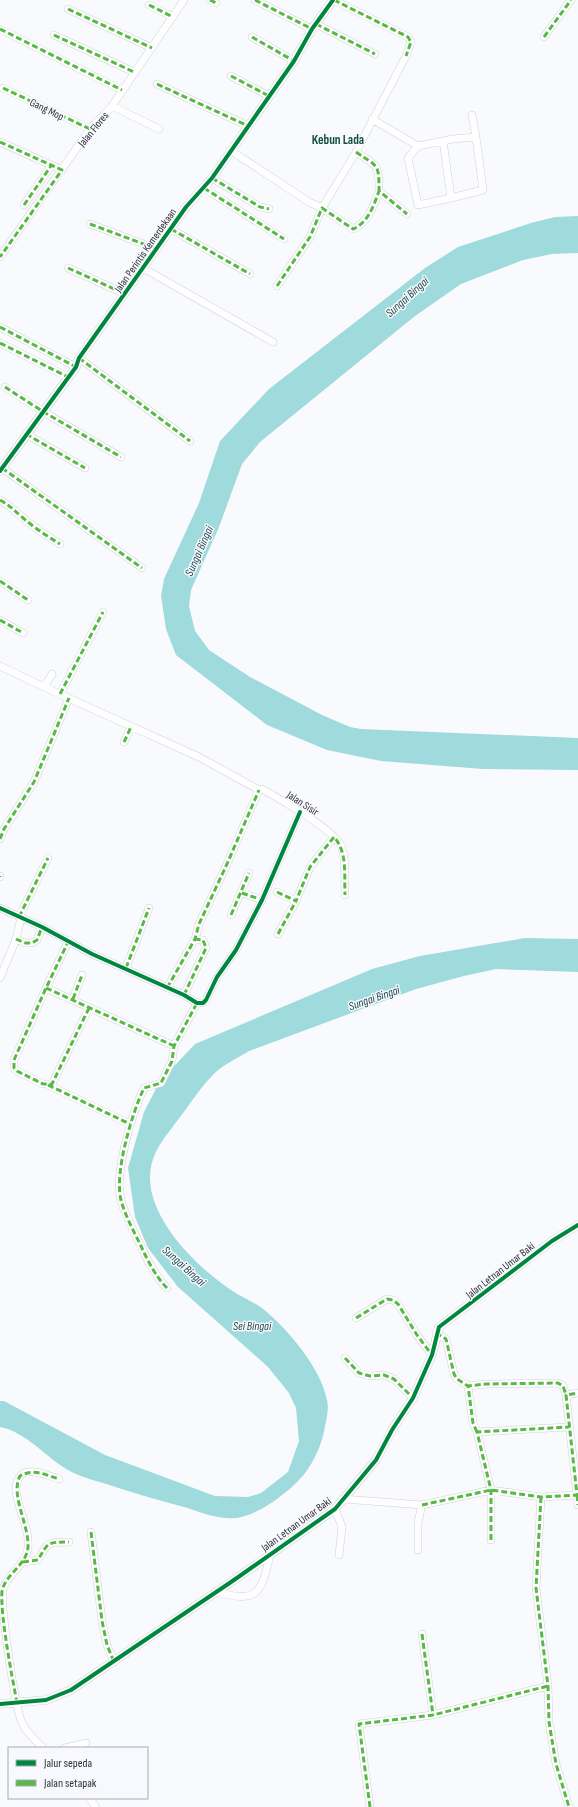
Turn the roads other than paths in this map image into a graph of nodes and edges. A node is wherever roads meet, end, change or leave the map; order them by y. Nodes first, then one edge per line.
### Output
1 (184, 0) edge
2 (255, 0) edge
3 (334, 0) edge
4 (571, 0) edge
5 (149, 5) dead end
6 (68, 9) dead end
7 (173, 17) junction
8 (314, 27) junction
9 (0, 29) edge
10 (54, 35) dead end
11 (252, 37) dead end
12 (544, 37) dead end
13 (152, 48) junction
14 (375, 54) dead end
15 (294, 61) junction
16 (134, 72) junction
17 (231, 76) dead end
18 (157, 84) dead end
19 (3, 88) dead end
20 (122, 90) junction
21 (269, 96) junction
22 (112, 106) junction
23 (472, 115) dead end
24 (372, 119) junction
25 (248, 126) junction
26 (90, 129) junction
27 (159, 129) dead end
28 (476, 137) junction
29 (443, 141) junction
30 (0, 142) edge
31 (418, 146) junction
32 (230, 150) junction
33 (356, 152) junction
34 (51, 166) junction
35 (62, 170) junction
36 (212, 178) junction
37 (204, 188) junction
38 (379, 191) junction
39 (452, 198) junction
40 (24, 205) dead end
41 (322, 208) junction
42 (269, 209) dead end
43 (407, 214) dead end
44 (90, 224) dead end
45 (171, 229) junction
46 (284, 239) dead end
47 (157, 249) junction
48 (1, 255) edge
49 (68, 268) dead end
50 (144, 268) junction
51 (250, 274) dead end
52 (276, 286) dead end
53 (125, 294) junction
54 (0, 327) edge
55 (273, 342) dead end
56 (0, 343) edge
57 (79, 358) junction
58 (76, 367) junction
59 (68, 377) junction
60 (5, 387) dead end
61 (42, 411) junction
62 (26, 434) junction
63 (190, 441) dead end
64 (121, 457) dead end
65 (85, 468) dead end
66 (1, 469) edge
67 (0, 500) edge
68 (60, 544) dead end
69 (142, 568) dead end
70 (0, 581) edge
71 (28, 600) dead end
72 (103, 612) dead end
73 (0, 620) edge
74 (23, 633) dead end
75 (0, 666) edge
76 (52, 674) dead end
77 (44, 687) junction
78 (60, 694) junction
79 (69, 698) junction
80 (131, 727) junction
81 (124, 742) dead end
82 (259, 790) junction
83 (300, 812) junction
84 (334, 837) junction
85 (0, 839) edge
86 (48, 858) dead end
87 (249, 873) dead end
88 (277, 892) dead end
89 (242, 893) junction
90 (345, 895) dead end
91 (262, 900) junction
92 (296, 901) junction
93 (0, 908) edge
94 (149, 908) dead end
95 (231, 915) dead end
96 (20, 917) junction
97 (42, 927) junction
98 (278, 934) dead end
99 (195, 938) junction
100 (16, 939) junction
101 (69, 940) junction
102 (126, 968) junction
103 (82, 975) dead end
104 (0, 978) edge
105 (46, 988) junction
106 (167, 988) junction
107 (184, 995) junction
108 (73, 999) junction
109 (197, 1003) junction
110 (89, 1008) junction
111 (174, 1046) junction
112 (48, 1085) junction
113 (130, 1124) junction
114 (578, 1228) edge
115 (167, 1288) dead end
116 (356, 1318) dead end
117 (436, 1333) junction
118 (432, 1355) junction
119 (345, 1358) dead end
120 (468, 1386) junction
121 (578, 1393) edge
122 (566, 1395) junction
123 (413, 1398) junction
124 (569, 1427) junction
125 (477, 1432) junction
126 (58, 1479) dead end
127 (491, 1490) junction
128 (577, 1495) junction
129 (541, 1497) junction
130 (343, 1499) junction
131 (422, 1505) junction
132 (578, 1505) edge
133 (336, 1509) junction
134 (91, 1532) dead end
135 (491, 1540) dead end
136 (69, 1542) dead end
137 (418, 1550) dead end
138 (270, 1555) junction
139 (339, 1555) dead end
140 (23, 1562) junction
141 (216, 1592) junction
142 (422, 1634) dead end
143 (114, 1662) junction
144 (548, 1686) junction
145 (17, 1702) junction
146 (0, 1704) edge
147 (434, 1715) junction
148 (86, 1744) dead end
149 (42, 1747) edge
150 (70, 1747) edge
151 (90, 1799) edge
152 (96, 1807) edge
153 (370, 1807) edge
154 (569, 1807) edge

1 - 7 street, Jalan Flores
2 - 8 street
3 - 8 street, Jalan Perintis Kemerdekaan
3 - 24 street
4 - 12 street
5 - 7 street
6 - 13 street
7 - 13 street, Jalan Flores
8 - 14 street
8 - 15 street, Jalan Perintis Kemerdekaan
9 - 20 street
10 - 16 street
11 - 15 street
13 - 16 street, Jalan Flores
15 - 21 street, Jalan Perintis Kemerdekaan
16 - 20 street, Jalan Flores
17 - 21 street
18 - 25 street
19 - 26 street, Gang Mop
20 - 22 street, Jalan Flores
21 - 25 street, Jalan Perintis Kemerdekaan
22 - 26 street, Jalan Flores
22 - 27 street
23 - 28 street
24 - 31 street
24 - 33 street
25 - 32 street, Jalan Perintis Kemerdekaan
26 - 35 street, Jalan Flores
28 - 29 street
28 - 39 street
29 - 31 street
29 - 39 street
30 - 34 street
31 - 39 street
32 - 36 street, Jalan Perintis Kemerdekaan
32 - 41 street
33 - 38 street
33 - 41 street
34 - 35 street
34 - 40 street
35 - 48 street, Jalan Flores
36 - 37 street, Jalan Perintis Kemerdekaan
36 - 42 street
37 - 45 street, Jalan Perintis Kemerdekaan
37 - 46 street
38 - 41 street
38 - 43 street
41 - 52 street
44 - 47 street
45 - 47 street, Jalan Perintis Kemerdekaan
45 - 51 street
47 - 50 street, Jalan Perintis Kemerdekaan
49 - 53 street
50 - 53 street, Jalan Perintis Kemerdekaan
50 - 55 street
53 - 57 street, Jalan Perintis Kemerdekaan
54 - 58 street
56 - 59 street
57 - 58 street, Jalan Perintis Kemerdekaan
57 - 63 street
58 - 59 street, Jalan Perintis Kemerdekaan
59 - 61 street, Jalan Perintis Kemerdekaan
60 - 61 street
61 - 62 street, Jalan Perintis Kemerdekaan
61 - 64 street
62 - 65 street
62 - 66 street, Jalan Perintis Kemerdekaan
66 - 69 street
67 - 68 street
70 - 71 street
72 - 78 street
73 - 74 street
75 - 77 street, Jalan Sisir
76 - 77 street
77 - 78 street, Jalan Sisir
78 - 79 street, Jalan Sisir
79 - 80 street, Jalan Sisir
79 - 85 street
80 - 81 street
80 - 82 street, Jalan Sisir
82 - 83 street, Jalan Sisir
82 - 99 street
83 - 84 street, Jalan Sisir
83 - 91 street
84 - 90 street, Jalan Sisir
84 - 92 street
86 - 96 street
87 - 89 street
88 - 92 street
89 - 91 street
89 - 95 street
91 - 109 street
92 - 98 street
93 - 96 street
94 - 102 street
96 - 97 street
96 - 100 street
97 - 100 street
97 - 101 street
99 - 106 street
99 - 107 street
100 - 104 street
101 - 102 street
101 - 105 street
102 - 106 street
103 - 108 street
105 - 108 street
105 - 112 street
106 - 107 street
107 - 109 street
108 - 110 street
109 - 111 street
110 - 111 street
110 - 112 street
111 - 113 street
112 - 113 street
113 - 115 street
114 - 117 street, Jalan Letnan Umar Baki
116 - 118 street
117 - 118 street, Jalan Letnan Umar Baki
117 - 120 street
118 - 123 street, Jalan Letnan Umar Baki
119 - 123 street
120 - 122 street
120 - 125 street
121 - 122 street
122 - 124 street
123 - 130 street, Jalan Letnan Umar Baki
124 - 125 street
124 - 128 street
125 - 127 street
126 - 140 street
127 - 129 street
127 - 131 street
127 - 135 street
128 - 129 street
128 - 132 street
129 - 144 street
130 - 131 street
130 - 133 street, Jalan Letnan Umar Baki
131 - 137 street
133 - 138 street, Jalan Letnan Umar Baki
133 - 139 street
134 - 143 street
136 - 140 street
138 - 141 street, Jalan Letnan Umar Baki
138 - 141 street
140 - 145 street
141 - 143 street, Jalan Letnan Umar Baki
142 - 147 street
143 - 145 street, Jalan Letnan Umar Baki
144 - 147 street
144 - 154 street
145 - 146 street, Jalan Letnan Umar Baki
145 - 149 street
147 - 153 street
148 - 150 street
151 - 152 street

